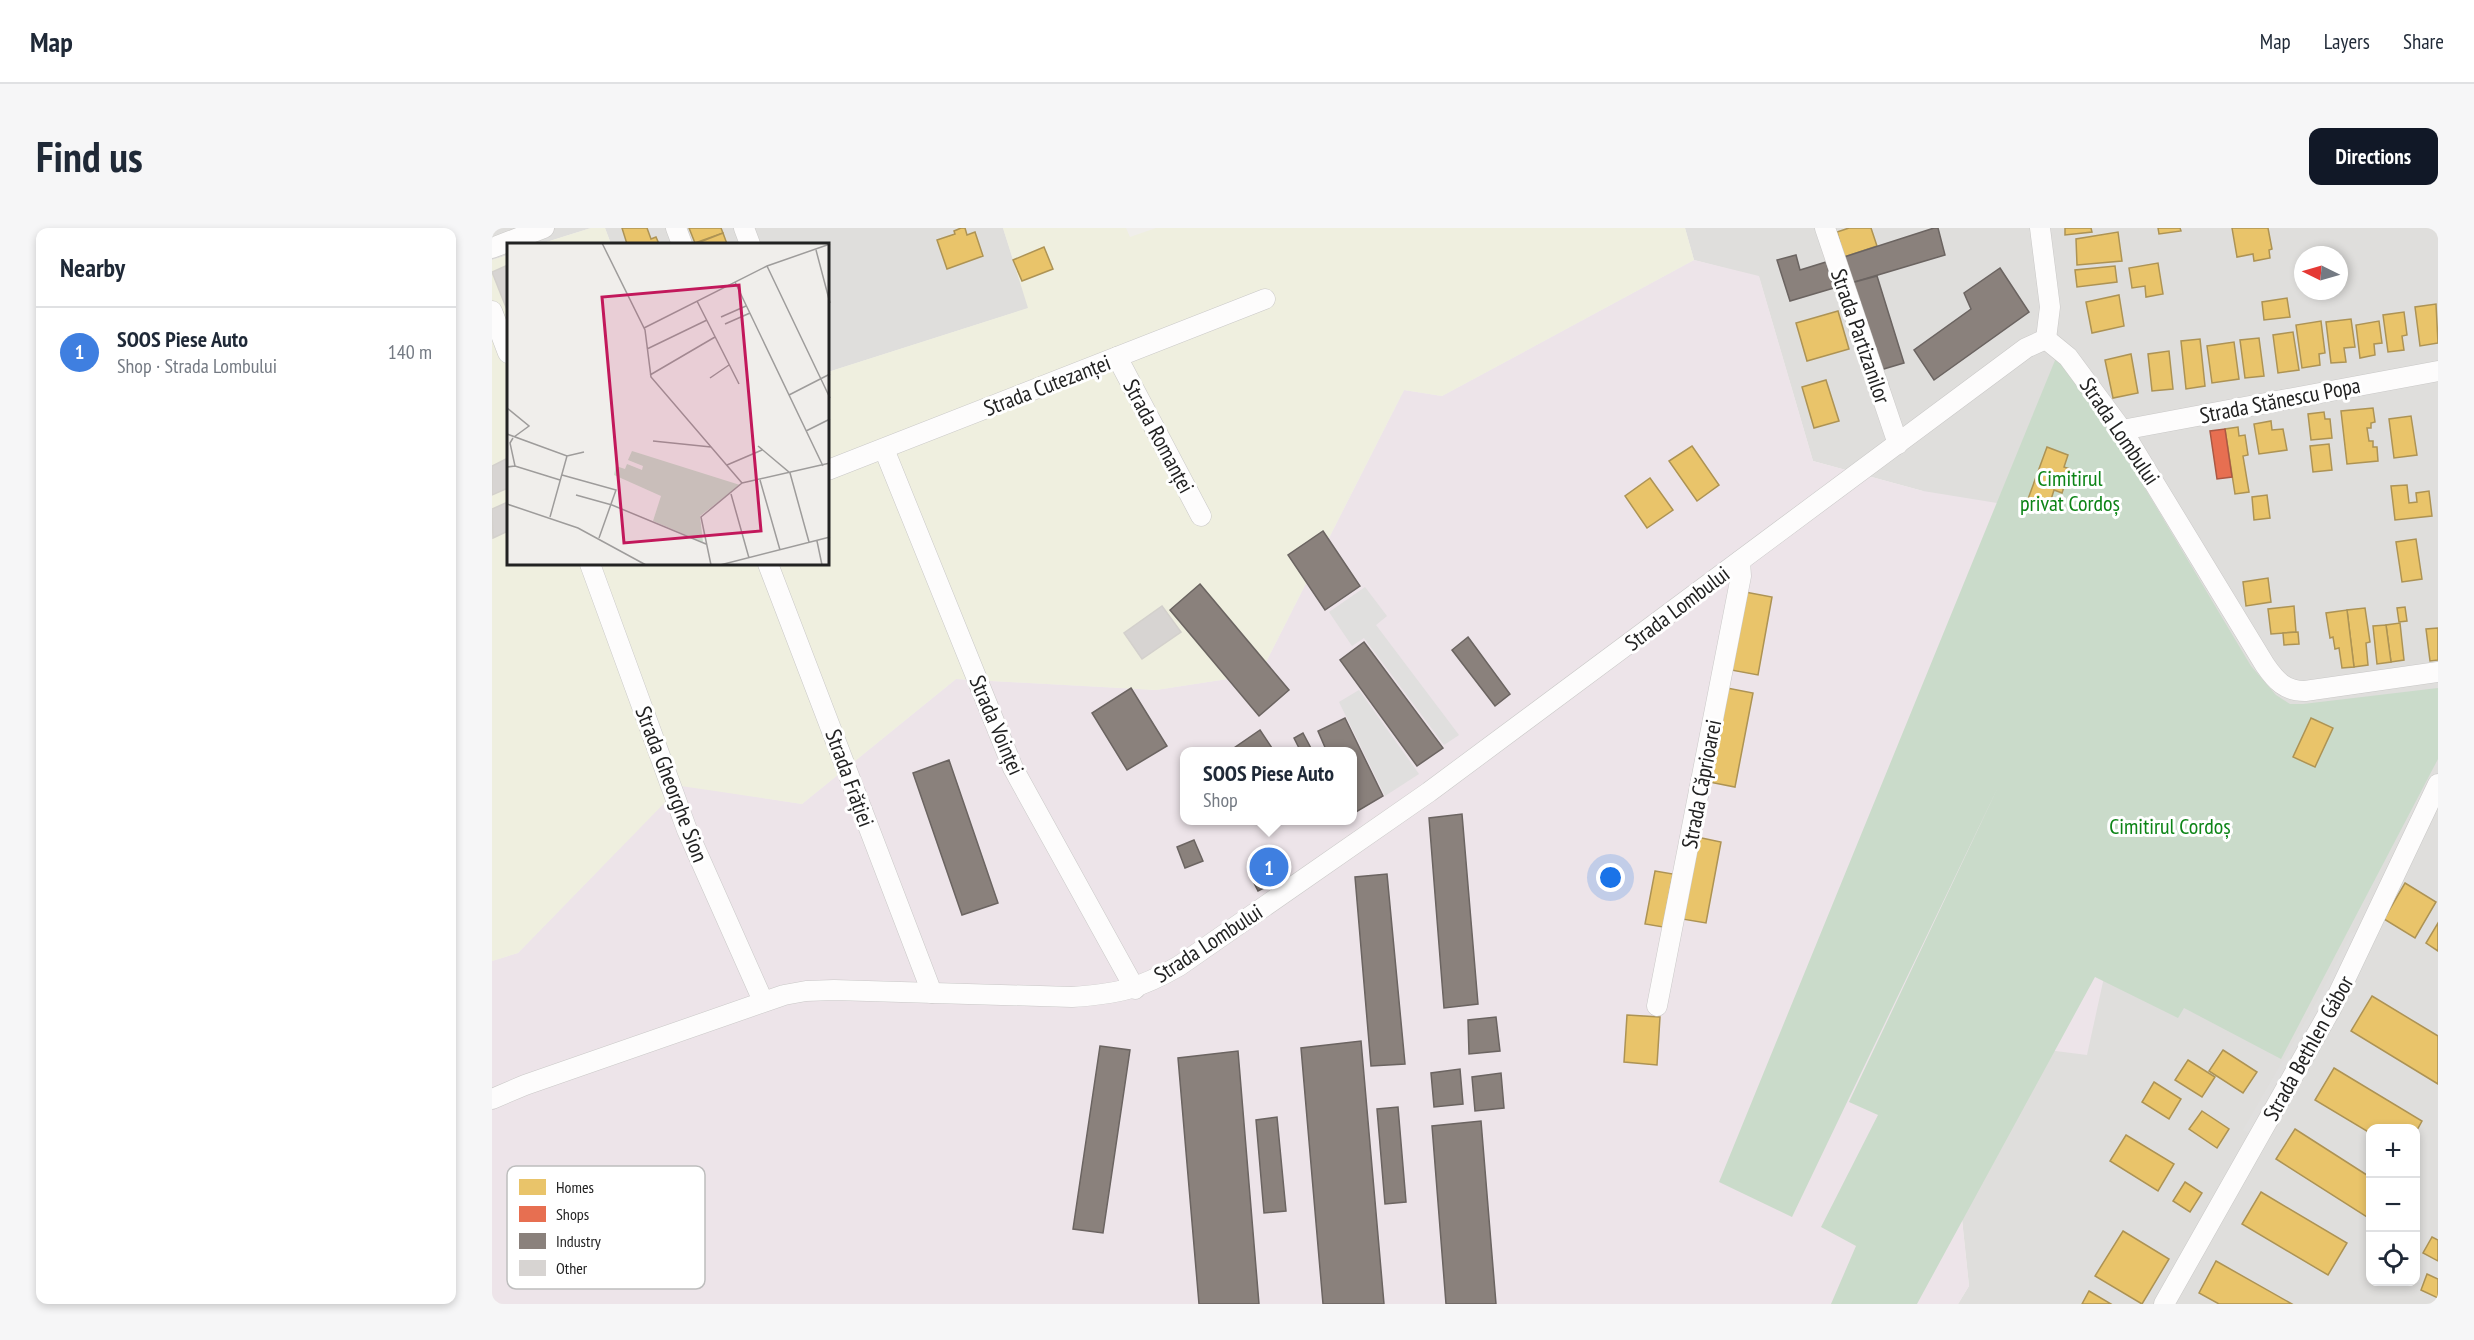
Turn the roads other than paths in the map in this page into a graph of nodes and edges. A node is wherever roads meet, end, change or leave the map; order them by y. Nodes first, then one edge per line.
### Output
1 (544, 228) edge
2 (676, 228) edge
3 (744, 228) edge
4 (1825, 228) edge
5 (2040, 228) edge
6 (682, 243) edge
7 (750, 243) edge
8 (492, 248) edge
9 (1265, 298) dead end
10 (492, 310) edge
11 (2046, 339) junction
12 (507, 349) edge
13 (1117, 357) junction
14 (2438, 371) edge
15 (2122, 430) junction
16 (1898, 444) junction
17 (884, 449) junction
18 (830, 470) edge
19 (1201, 516) dead end
20 (1740, 561) junction
21 (591, 566) edge
22 (769, 566) edge
23 (2438, 672) edge
24 (2438, 784) edge
25 (1135, 989) junction
26 (932, 993) junction
27 (763, 1001) junction
28 (1657, 1006) dead end
29 (492, 1099) edge
30 (2164, 1304) edge

1 - 8 street
2 - 6 street
3 - 7 street
4 - 16 street, Strada Partizanilor
5 - 11 street
9 - 13 street, Strada Cutezanței
10 - 12 street
11 - 15 street, Strada Lombului
11 - 16 street, Strada Lombului
13 - 17 street, Strada Cutezanței
13 - 19 street, Strada Romanței
14 - 15 street, Strada Stănescu Popa
15 - 23 street, Strada Lombului
16 - 20 street, Strada Lombului
17 - 18 street, Strada Cutezanței
17 - 25 street, Strada Voinței
20 - 25 street, Strada Lombului
20 - 28 street, Strada Căprioarei
21 - 27 street, Strada Gheorghe Sion
22 - 26 street, Strada Frăției
24 - 30 street, Strada Bethlen Gábor
25 - 26 street, Strada Lombului
26 - 27 street, Strada Lombului
27 - 29 street, Strada Lombului

